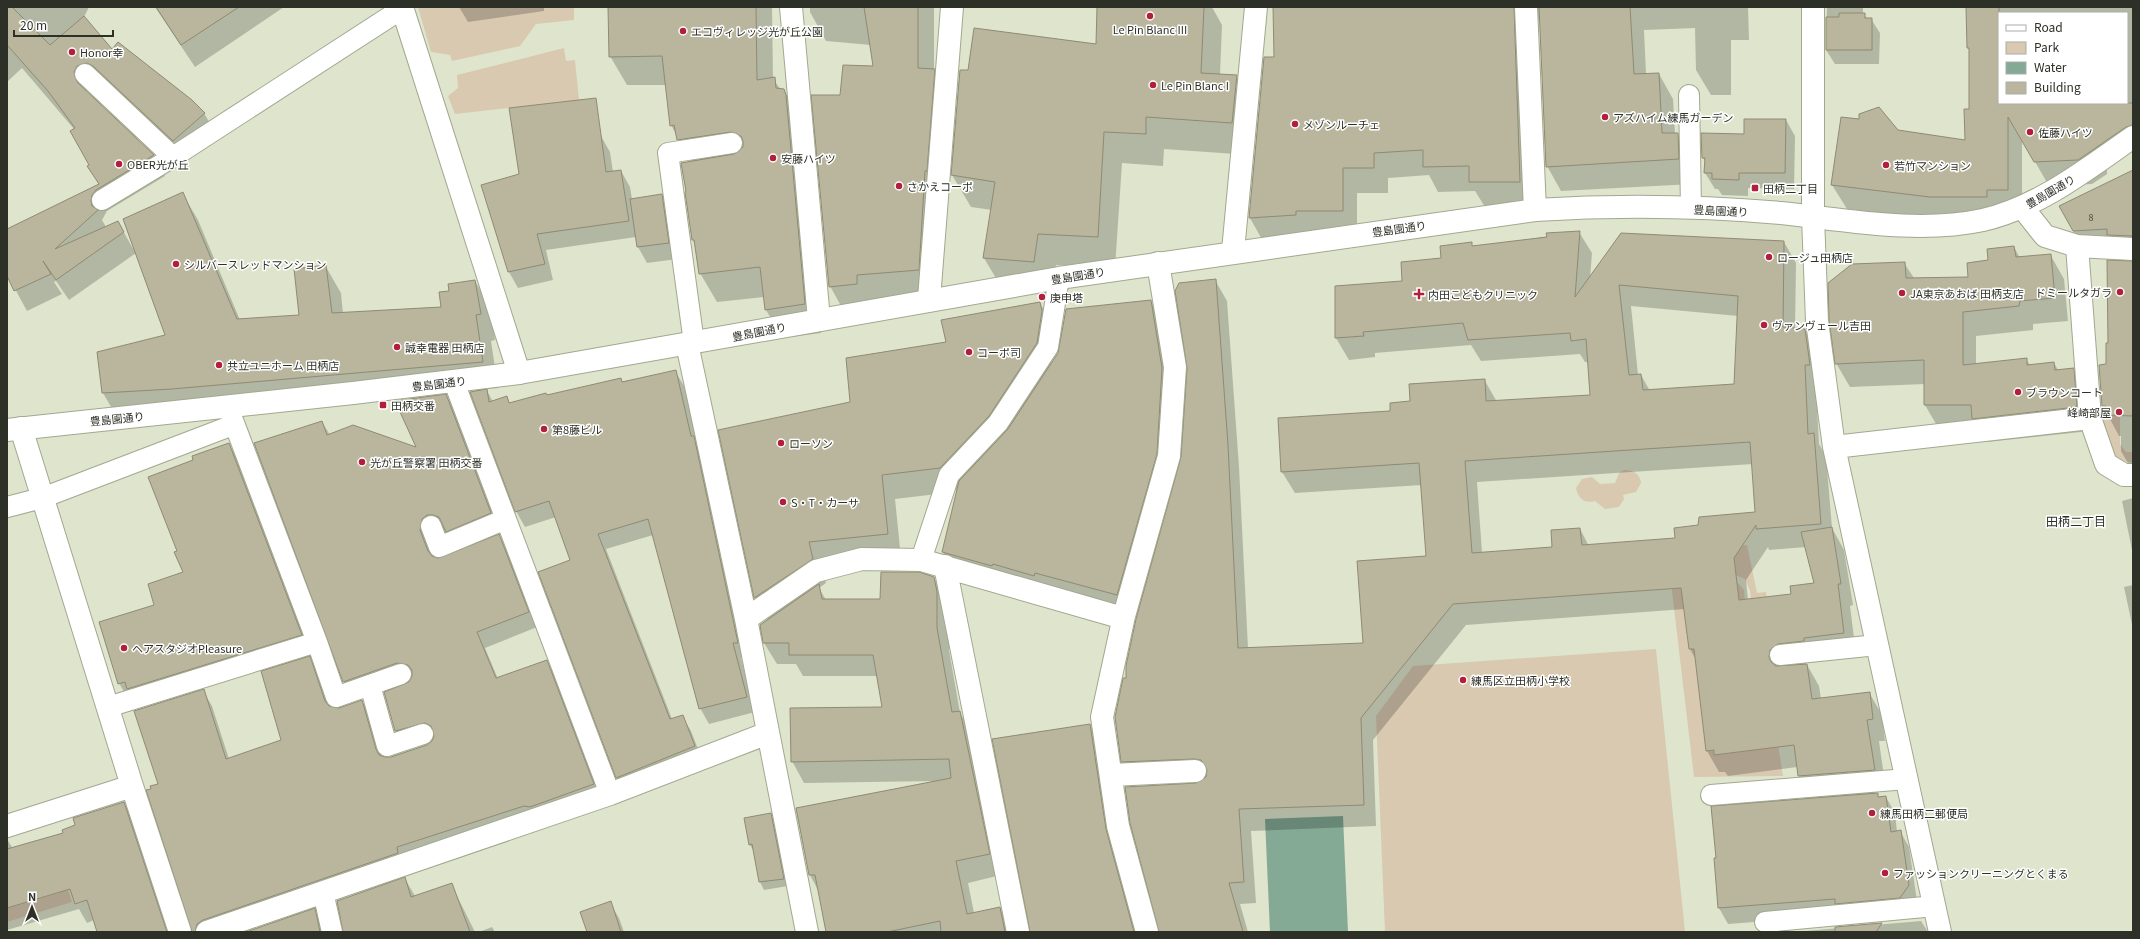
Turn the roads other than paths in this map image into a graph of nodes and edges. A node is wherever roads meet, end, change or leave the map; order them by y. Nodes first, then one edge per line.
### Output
1 (791, 7) edge
2 (952, 7) edge
3 (1256, 7) edge
4 (1526, 7) edge
5 (1813, 7) edge
6 (402, 8) edge
7 (85, 74) dead end
8 (1689, 95) dead end
9 (2133, 137) edge
10 (732, 143) dead end
11 (172, 157) junction
12 (102, 200) dead end
13 (2022, 207) junction
14 (1691, 208) junction
15 (1535, 210) junction
16 (1813, 217) junction
17 (2077, 246) junction
18 (2133, 249) edge
19 (1233, 251) junction
20 (1158, 263) junction
21 (1059, 278) junction
22 (929, 299) junction
23 (819, 320) junction
24 (690, 344) junction
25 (519, 373) junction
26 (454, 382) junction
27 (231, 416) junction
28 (2090, 418) junction
29 (14, 429) edge
30 (1834, 448) junction
31 (2133, 475) edge
32 (42, 498) junction
33 (7, 507) edge
34 (506, 519) junction
35 (431, 526) dead end
36 (921, 560) junction
37 (945, 566) junction
38 (1123, 618) junction
39 (746, 619) junction
40 (317, 642) junction
41 (1877, 645) junction
42 (1780, 655) dead end
43 (401, 674) dead end
44 (370, 685) junction
45 (108, 707) junction
46 (768, 733) junction
47 (423, 734) dead end
48 (1195, 771) dead end
49 (1111, 775) junction
50 (1907, 779) junction
51 (132, 786) junction
52 (610, 794) junction
53 (1711, 795) dead end
54 (7, 826) edge
55 (323, 892) junction
56 (1934, 906) junction
57 (1765, 922) dead end
58 (180, 932) edge
59 (207, 932) edge
60 (332, 932) edge
61 (807, 932) edge
62 (1018, 932) edge
63 (1147, 932) edge
64 (1940, 932) edge

1 - 23 street
2 - 22 street
3 - 19 street
4 - 15 street
5 - 16 street
6 - 11 lane
6 - 25 street
7 - 11 lane
8 - 14 lane
9 - 13 street, 豊島園通り
10 - 24 lane
11 - 12 lane
13 - 16 street, 豊島園通り
13 - 17 street
14 - 15 street, 豊島園通り
14 - 16 street, 豊島園通り
15 - 19 street, 豊島園通り
16 - 30 street
17 - 18 street
17 - 28 street
19 - 20 street, 豊島園通り
20 - 21 street, 豊島園通り
20 - 38 street
21 - 22 street, 豊島園通り
21 - 36 lane
22 - 23 street, 豊島園通り
23 - 24 street, 豊島園通り
24 - 25 street, 豊島園通り
24 - 39 street
25 - 26 street, 豊島園通り
26 - 27 street, 豊島園通り
26 - 34 lane
27 - 29 street, 豊島園通り
27 - 32 lane
27 - 40 lane
28 - 30 street
28 - 31 street
29 - 32 street
30 - 41 street
32 - 33 lane
32 - 45 street
34 - 35 lane
34 - 52 lane
36 - 37 street
36 - 39 street
37 - 38 street
37 - 62 street
38 - 49 street
39 - 46 street
40 - 44 lane
40 - 45 lane
41 - 42 lane
41 - 50 street
43 - 44 lane
44 - 47 lane
45 - 51 street
46 - 52 street
46 - 61 street
48 - 49 street
49 - 63 street
50 - 53 lane
50 - 56 street
51 - 54 street
51 - 58 street
52 - 55 street
55 - 59 street
55 - 60 lane
56 - 57 lane
56 - 64 street

